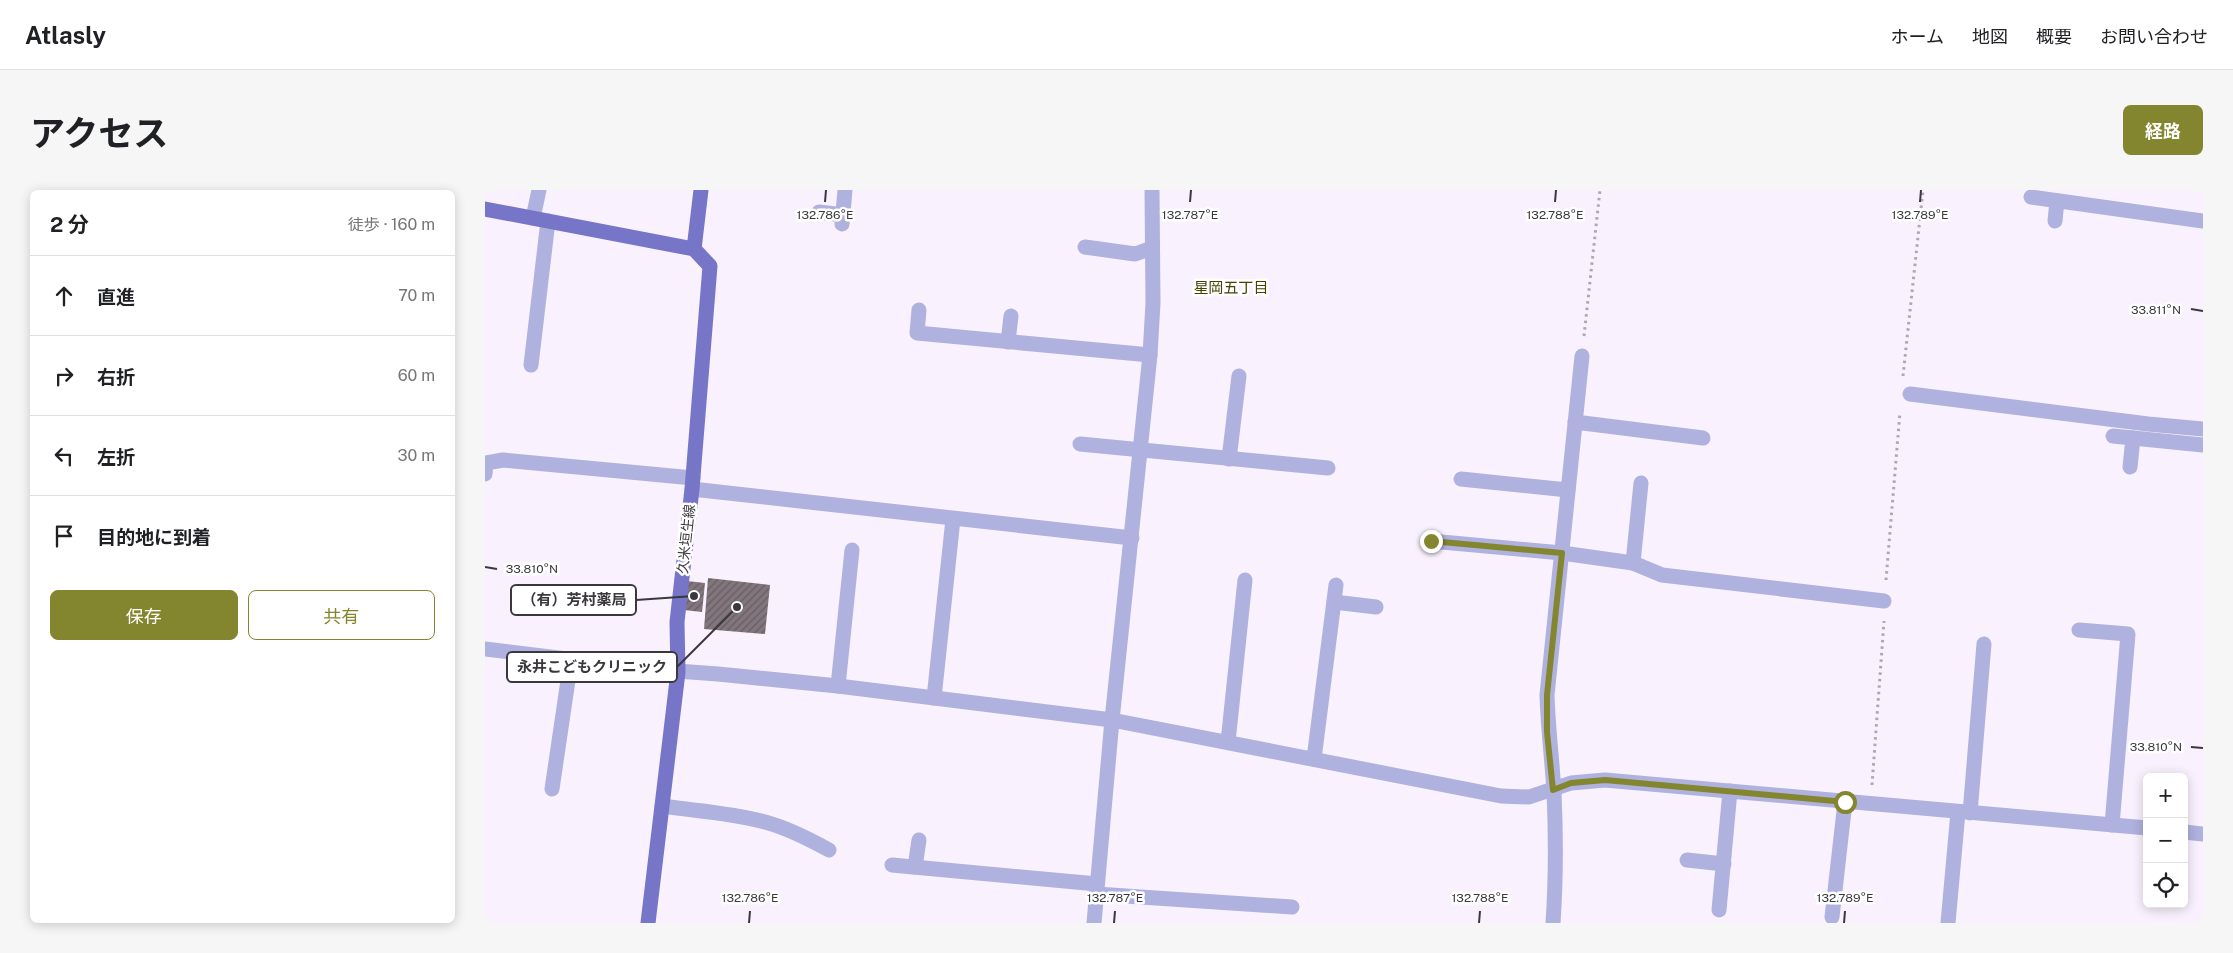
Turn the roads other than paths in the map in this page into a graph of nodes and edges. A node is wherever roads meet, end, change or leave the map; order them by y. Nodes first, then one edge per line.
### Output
1 (539, 190) edge
2 (701, 190) edge
3 (845, 190) edge
4 (1152, 190) edge
5 (2031, 197) dead end
6 (2057, 201) junction
7 (485, 208) edge
8 (819, 212) dead end
9 (533, 218) junction
10 (549, 221) junction
11 (2055, 221) dead end
12 (2203, 221) edge
13 (1085, 247) dead end
14 (1152, 248) junction
15 (694, 249) junction
16 (919, 310) dead end
17 (1011, 316) dead end
18 (1008, 342) junction
19 (1150, 355) junction
20 (1582, 356) road end
21 (531, 365) dead end
22 (1239, 376) dead end
23 (1905, 395) road end
24 (1575, 422) junction
25 (2203, 428) edge
26 (2113, 436) dead end
27 (1703, 438) dead end
28 (2133, 438) junction
29 (1080, 444) dead end
30 (2203, 445) edge
31 (1141, 450) junction
32 (1229, 458) junction
33 (2131, 467) dead end
34 (1328, 468) dead end
35 (485, 474) edge
36 (1461, 479) dead end
37 (1641, 483) dead end
38 (692, 484) junction
39 (1568, 490) junction
40 (953, 519) junction
41 (1132, 538) junction
42 (1431, 541) dead end
43 (852, 550) dead end
44 (1562, 553) junction
45 (1633, 563) junction
46 (1245, 580) dead end
47 (1336, 585) dead end
48 (1884, 601) road end
49 (1333, 602) junction
50 (1376, 607) dead end
51 (2079, 630) dead end
52 (1984, 644) dead end
53 (485, 649) edge
54 (571, 660) junction
55 (679, 672) junction
56 (837, 686) junction
57 (934, 698) junction
58 (1112, 720) junction
59 (1227, 742) junction
60 (1314, 760) junction
61 (552, 790) dead end
62 (1553, 790) junction
63 (1730, 791) junction
64 (1845, 802) junction
65 (662, 806) junction
66 (1964, 812) junction
67 (2112, 825) junction
68 (2143, 828) edge
69 (2188, 832) edge
70 (2203, 834) edge
71 (919, 840) dead end
72 (829, 850) dead end
73 (1687, 860) dead end
74 (1724, 864) junction
75 (892, 865) dead end
76 (915, 867) junction
77 (1097, 889) junction
78 (1292, 907) dead end
79 (1719, 910) dead end
80 (1832, 917) dead end
81 (648, 923) edge
82 (1094, 923) edge
83 (1553, 923) edge
84 (1948, 923) edge

1 - 9 street
2 - 15 main road
3 - 8 street
4 - 14 street
5 - 6 street
6 - 11 street
6 - 12 street
7 - 9 main road
9 - 10 main road
10 - 15 main road
10 - 21 street
13 - 14 street
14 - 19 street
15 - 38 main road, 久米垣生線
16 - 18 street
17 - 18 street
18 - 19 street
19 - 31 street
20 - 24 street
22 - 32 street
23 - 25 street
24 - 27 street
24 - 39 street
26 - 28 street
28 - 30 street
28 - 33 street
29 - 31 street
31 - 32 street
31 - 41 street
32 - 34 street
35 - 38 street
36 - 39 street
37 - 45 street
38 - 40 street
38 - 55 main road, 久米垣生線
39 - 44 street
40 - 41 street
40 - 57 street
41 - 58 street
42 - 44 street
43 - 56 street
44 - 45 street
44 - 62 street
45 - 48 street
46 - 59 street
47 - 49 street
49 - 50 street
49 - 60 street
51 - 67 street
52 - 66 street
53 - 54 street
54 - 55 street
54 - 61 street
55 - 56 street
55 - 65 main road, 久米垣生線
56 - 57 street
57 - 58 street
58 - 59 street
58 - 77 street
59 - 60 street
60 - 62 street
62 - 63 street
62 - 83 street
63 - 64 street
63 - 74 street
64 - 66 street
64 - 80 street
65 - 72 street
65 - 81 main road, 久米垣生線
66 - 67 street
66 - 84 street
67 - 68 street
69 - 70 street
71 - 76 street
73 - 74 street
74 - 79 street
75 - 76 street
76 - 77 street
77 - 78 street
77 - 82 street

